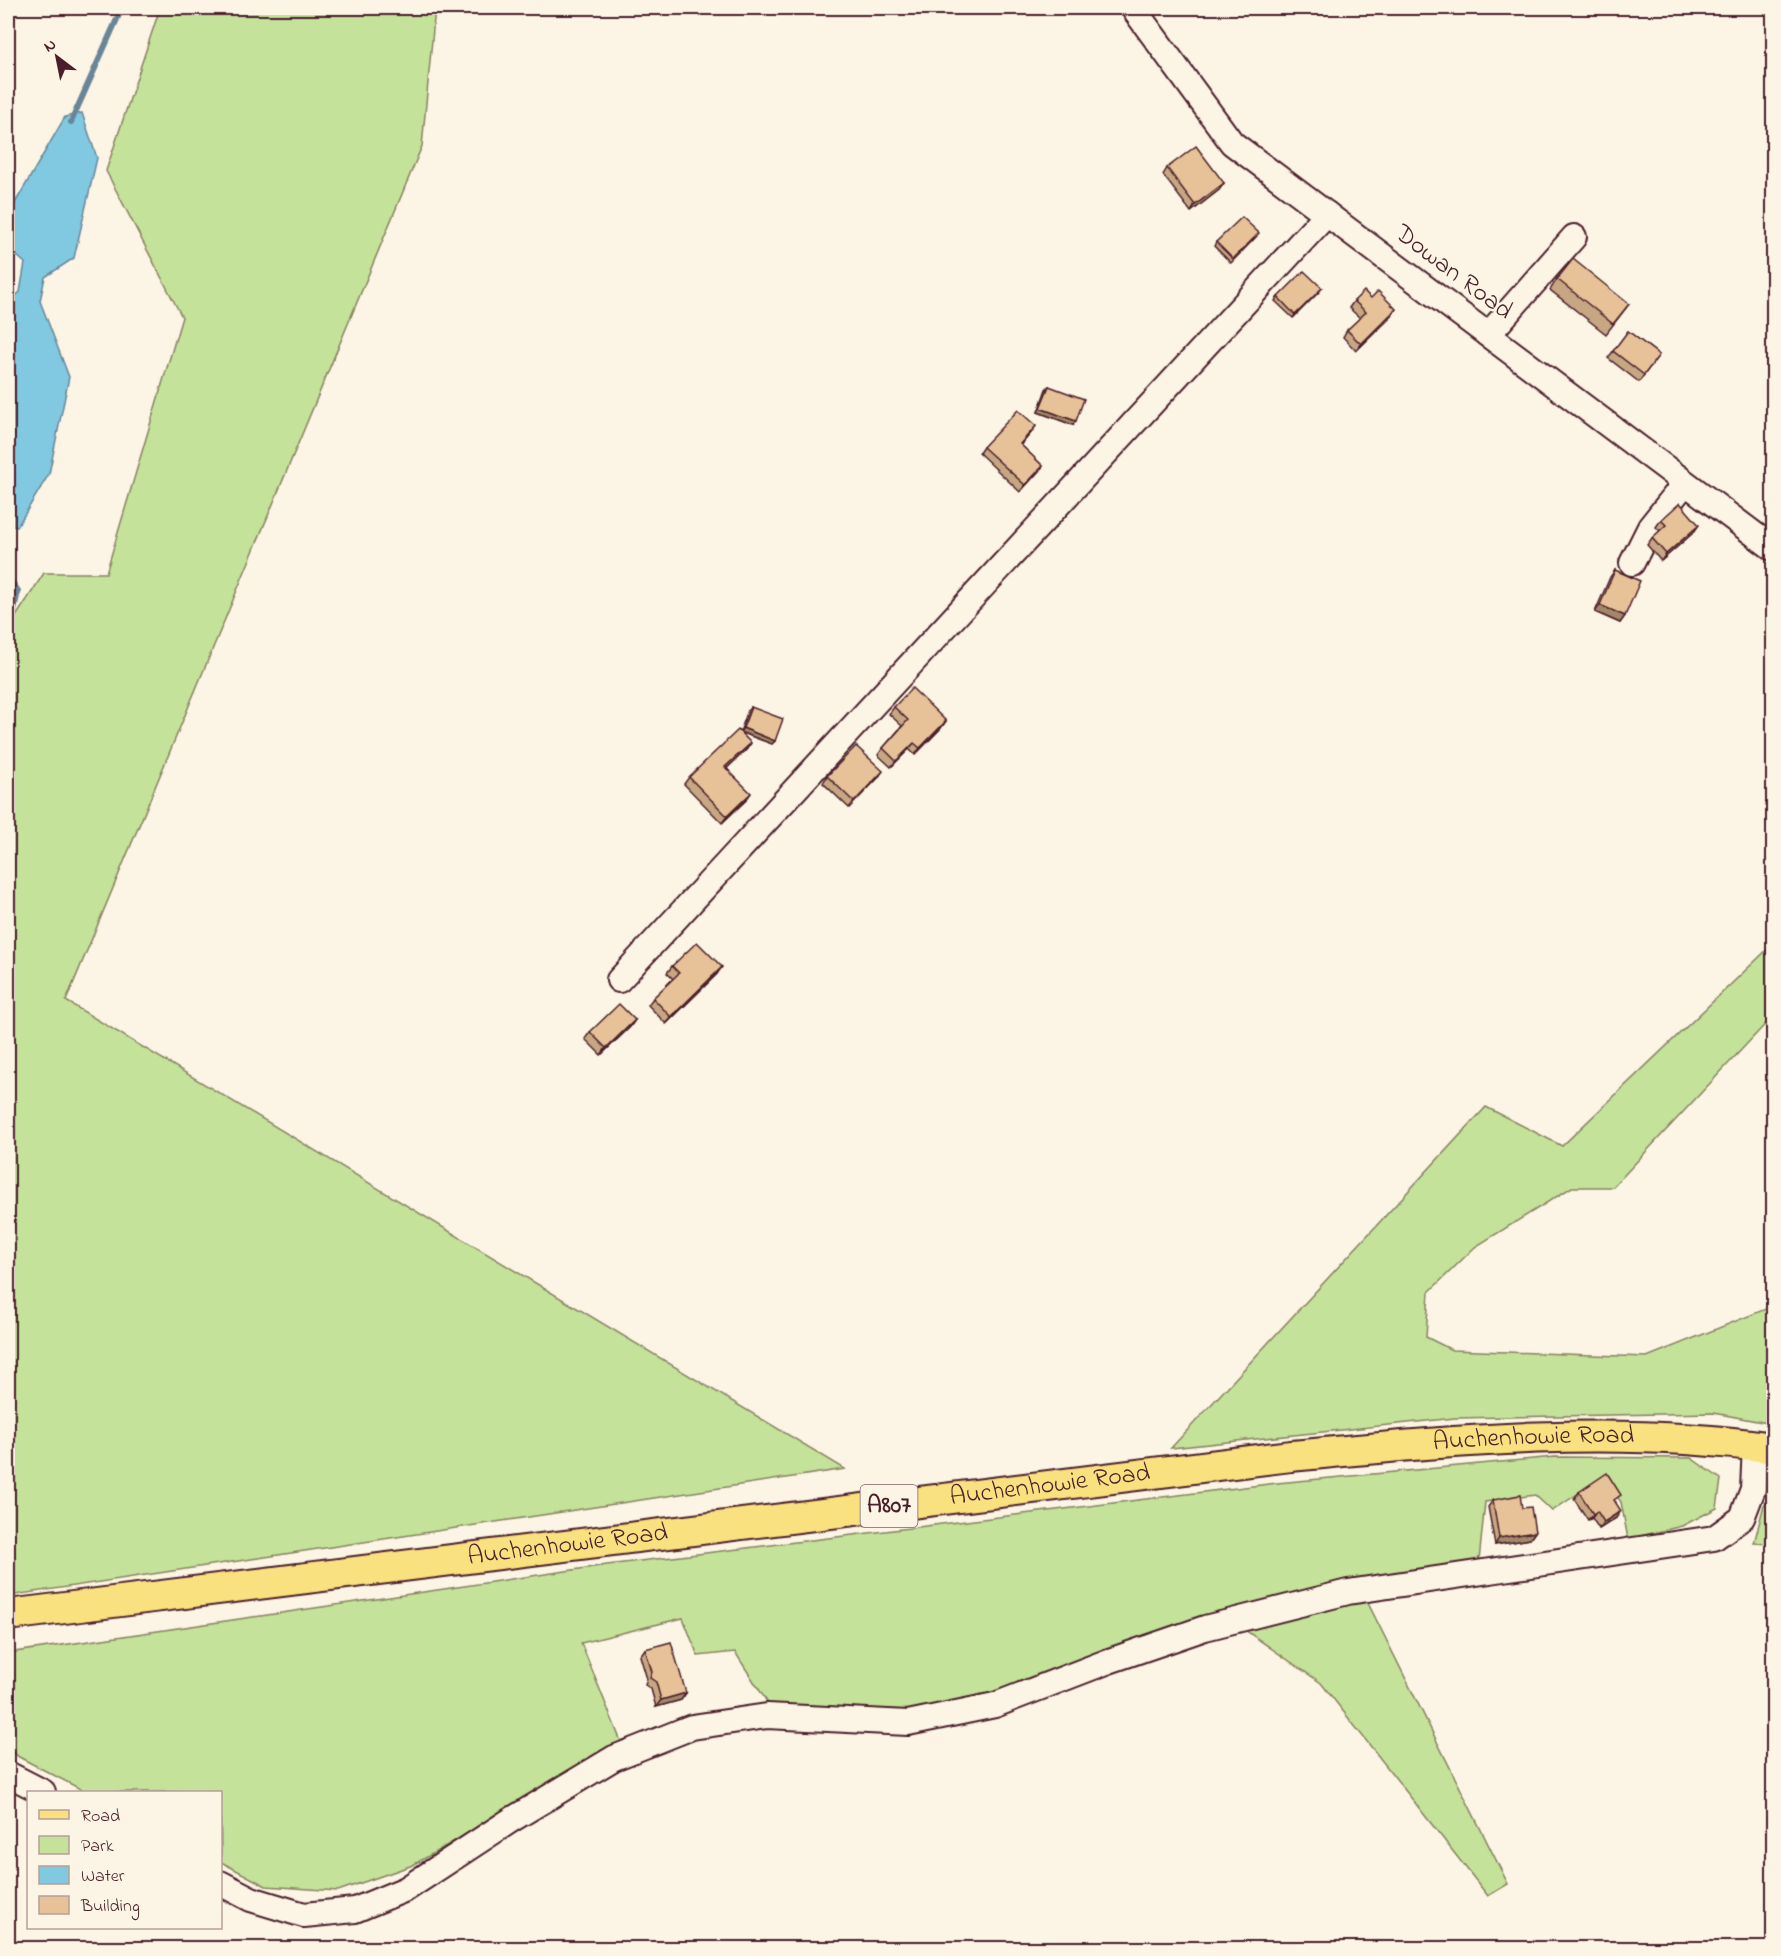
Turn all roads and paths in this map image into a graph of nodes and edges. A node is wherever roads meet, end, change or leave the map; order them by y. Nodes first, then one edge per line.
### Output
1 (1133, 8) edge
2 (1327, 214) junction
3 (1575, 237) dead end
4 (1488, 335) junction
5 (1685, 483) junction
6 (1773, 549) edge
7 (1632, 564) dead end
8 (619, 980) dead end
9 (1764, 1446) edge
10 (8, 1615) edge
11 (8, 1774) edge
12 (42, 1791) edge
13 (222, 1884) edge

1 - 2 street, Dowan Road
2 - 4 street, Dowan Road
2 - 8 street
3 - 4 street
4 - 5 street, Dowan Road
5 - 6 street, Dowan Road
5 - 7 street
9 - 10 main road, Auchenhowie Road / A807
9 - 13 street
11 - 12 street

